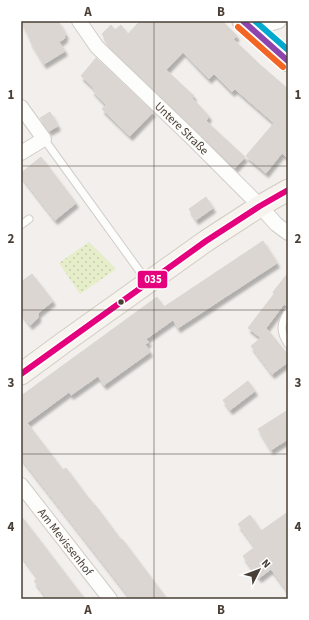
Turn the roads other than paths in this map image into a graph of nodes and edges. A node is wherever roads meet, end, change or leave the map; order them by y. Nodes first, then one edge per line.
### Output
1 (78, 21) edge
2 (279, 21) edge
3 (248, 25) edge
4 (288, 61) edge
5 (21, 107) edge
6 (44, 140) junction
7 (21, 153) edge
8 (288, 190) edge
9 (260, 206) junction
10 (29, 219) dead end
11 (21, 225) edge
12 (288, 233) edge
13 (148, 283) junction
14 (288, 312) edge
15 (288, 344) edge
16 (21, 374) edge
17 (21, 485) edge
18 (110, 599) edge

1 - 9 street, Untere Straße
2 - 3 street
3 - 4 main road
5 - 6 street
6 - 7 street
6 - 13 lane
8 - 9 main road
9 - 12 street, Untere Straße
9 - 13 main road
10 - 11 lane
13 - 16 main road
14 - 15 lane
17 - 18 street, Am Mevissenhof

